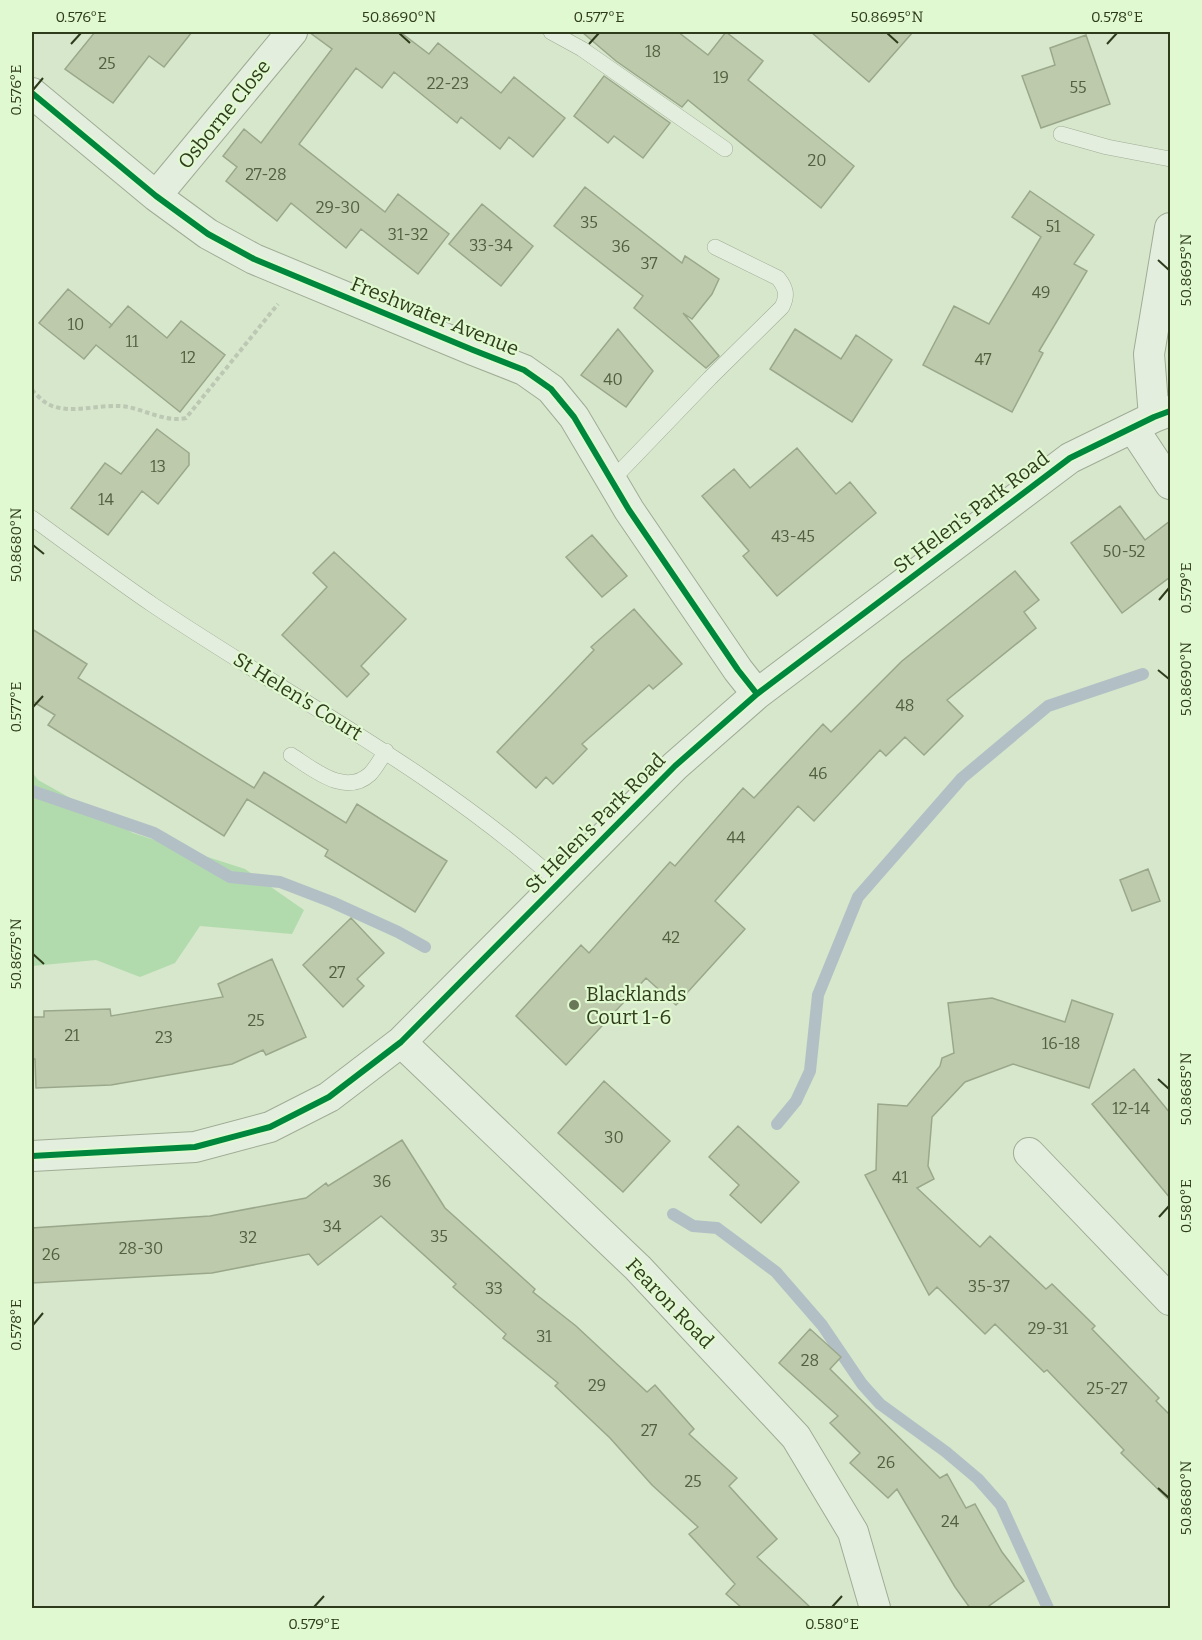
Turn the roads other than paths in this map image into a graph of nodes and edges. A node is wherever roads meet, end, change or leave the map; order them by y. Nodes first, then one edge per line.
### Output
1 (292, 32) edge
2 (551, 32) edge
3 (32, 93) edge
4 (1061, 134) dead end
5 (725, 149) dead end
6 (1170, 159) edge
7 (156, 196) junction
8 (1170, 228) edge
9 (715, 247) dead end
10 (1152, 418) edge
11 (611, 481) junction
12 (1170, 484) edge
13 (32, 518) edge
14 (757, 694) junction
15 (386, 751) junction
16 (291, 755) dead end
17 (558, 882) junction
18 (401, 1042) junction
19 (1029, 1153) dead end
20 (32, 1156) edge
21 (1170, 1300) edge
22 (875, 1608) edge

1 - 7 street, Osborne Close
2 - 5 lane
3 - 7 street, Freshwater Avenue
4 - 6 lane
7 - 11 street, Freshwater Avenue
8 - 10 street
9 - 11 lane
10 - 12 street
10 - 14 street, St Helen's Park Road
11 - 14 street, Freshwater Avenue
13 - 15 lane, St Helen's Court
14 - 17 street, St Helen's Park Road
15 - 16 lane
15 - 17 lane, St Helen's Court
17 - 18 street, St Helen's Park Road
18 - 20 street, St Helen's Park Road
18 - 22 street, Fearon Road
19 - 21 street

